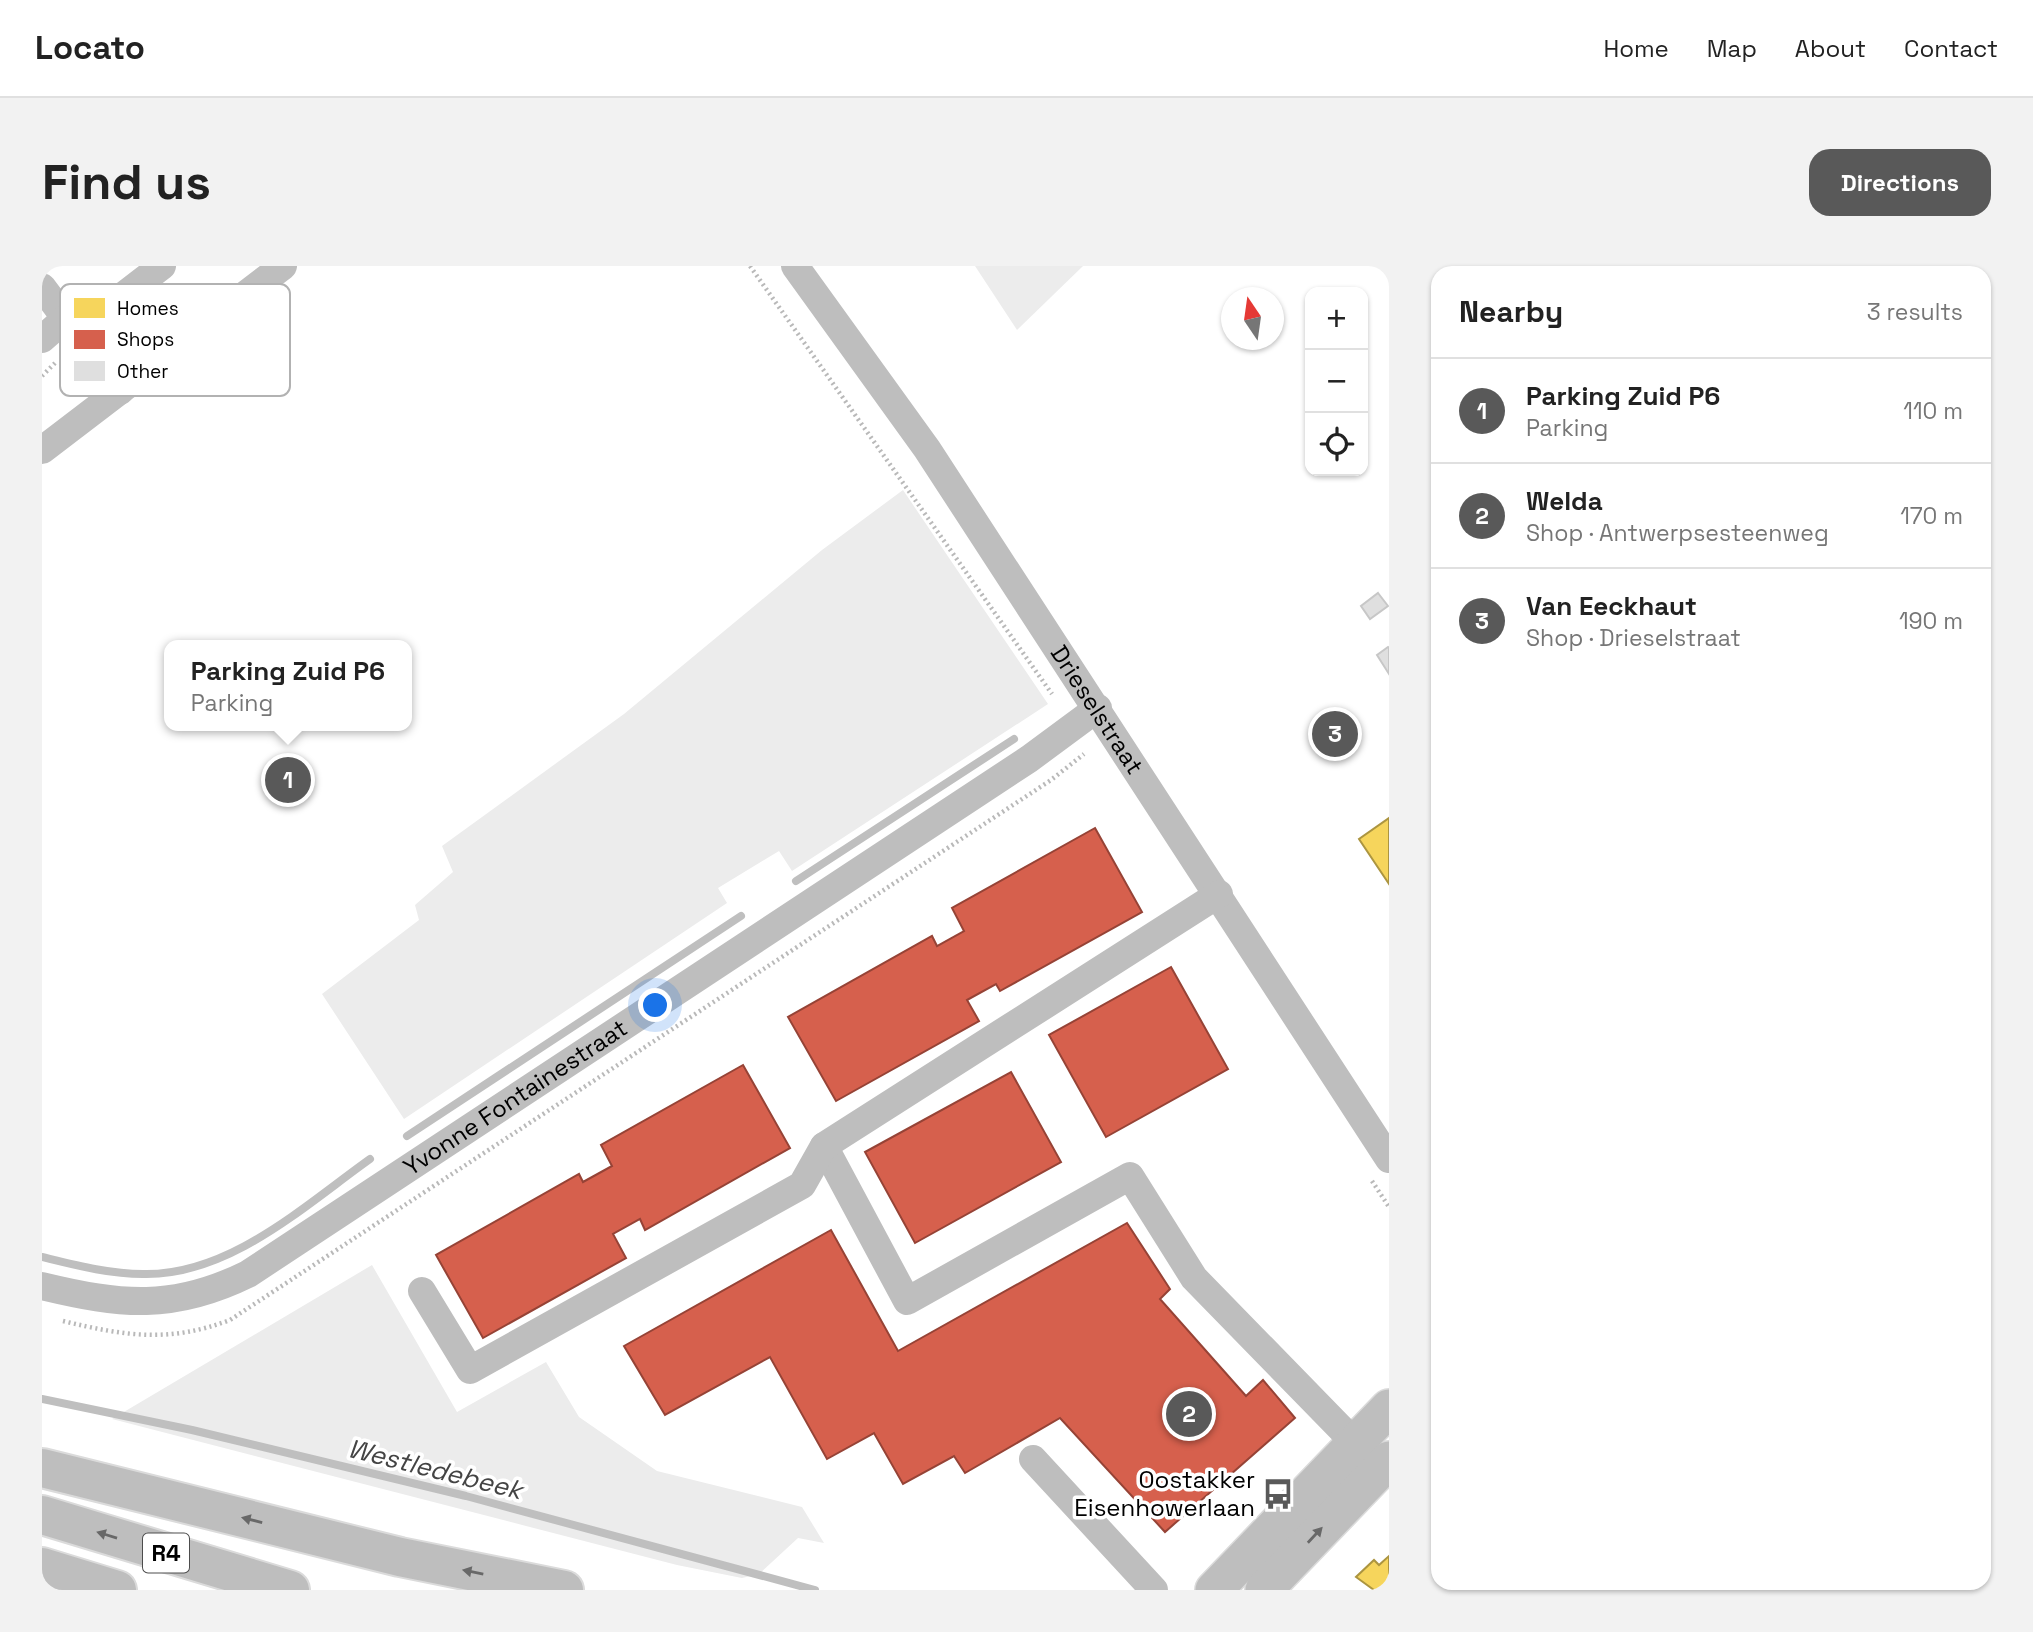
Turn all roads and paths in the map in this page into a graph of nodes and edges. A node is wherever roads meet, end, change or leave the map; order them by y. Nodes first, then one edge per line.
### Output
1 (162, 266) edge
2 (283, 266) edge
3 (750, 266) edge
4 (794, 266) edge
5 (134, 284) edge
6 (260, 284) edge
7 (42, 287) edge
8 (60, 311) edge
9 (60, 330) edge
10 (42, 339) edge
11 (113, 396) edge
12 (42, 450) edge
13 (1098, 708) junction
14 (1074, 726) junction
15 (1219, 894) junction
16 (824, 1146) junction
17 (1389, 1160) edge
18 (42, 1286) edge
19 (422, 1291) dead end
20 (1389, 1408) edge
21 (1354, 1442) junction
22 (1033, 1459) dead end
23 (1389, 1460) edge
24 (42, 1468) edge
25 (42, 1515) edge
26 (42, 1567) edge
27 (117, 1590) edge
28 (290, 1590) edge
29 (564, 1590) edge
30 (1154, 1590) edge
31 (1214, 1590) edge
32 (1264, 1590) edge

1 - 5 street
2 - 6 street
3 - 14 path
4 - 13 street, Drieselstraat
7 - 8 street
9 - 10 street
11 - 12 street
13 - 14 street, Yvonne Fontainestraat
13 - 15 street, Drieselstraat
14 - 18 street, Yvonne Fontainestraat
15 - 16 street
15 - 17 street, Drieselstraat
16 - 19 street
16 - 21 street
20 - 21 main road
21 - 31 main road
22 - 30 street
32 -> 23 main road
29 -> 24 highway
28 -> 25 highway, R4
26 - 27 highway, R4

